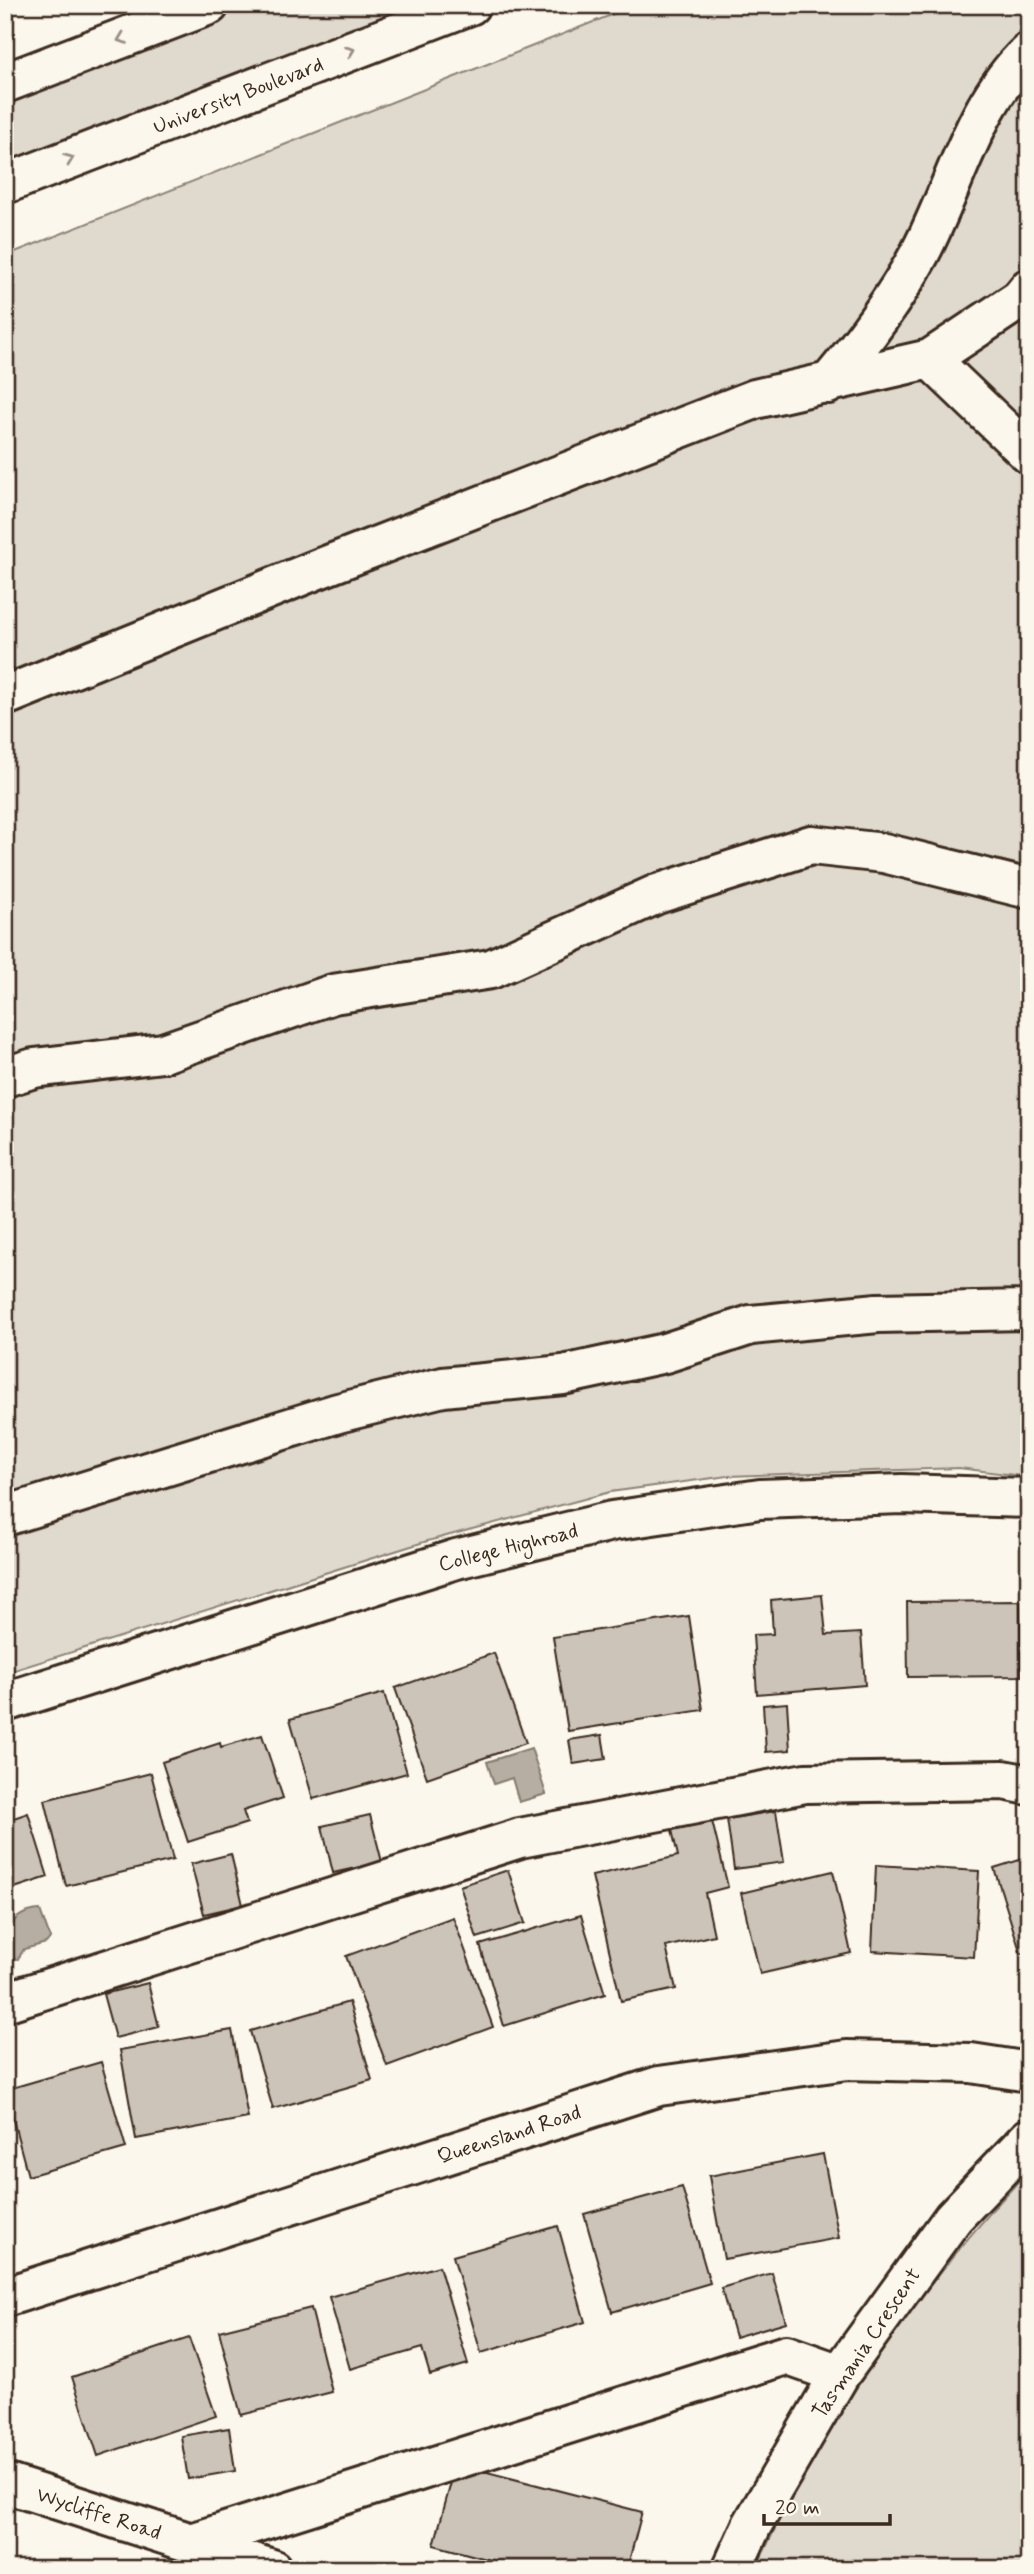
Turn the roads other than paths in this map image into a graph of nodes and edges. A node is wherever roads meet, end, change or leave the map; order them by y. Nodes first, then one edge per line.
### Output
1 (209, 5) edge
2 (470, 5) edge
3 (1029, 52) edge
4 (5, 83) edge
5 (5, 184) edge
6 (1029, 288) edge
7 (930, 359) junction
8 (828, 384) junction
9 (1029, 454) edge
10 (5, 696) edge
11 (1029, 889) edge
12 (5, 1077) edge
13 (1029, 1310) edge
14 (1029, 1498) edge
15 (5, 1516) edge
16 (5, 1702) edge
17 (1029, 1785) edge
18 (5, 2002) edge
19 (1029, 2072) edge
20 (1029, 2138) edge
21 (5, 2297) edge
22 (840, 2374) junction
23 (5, 2483) edge
24 (191, 2543) junction
25 (272, 2569) edge
26 (732, 2569) edge

1 -> 4 street
5 -> 2 street, University Boulevard
3 - 8 street
6 - 7 street
7 - 8 street
7 - 9 street
8 - 10 street
11 - 12 street
13 - 15 street
14 - 16 street, College Highroad
17 - 18 street
19 - 21 street, Queensland Road
20 - 22 street, Tasmania Crescent
22 - 24 street
22 - 26 street, Tasmania Crescent
23 - 24 street, Wycliffe Road
24 - 25 street, Wycliffe Road

